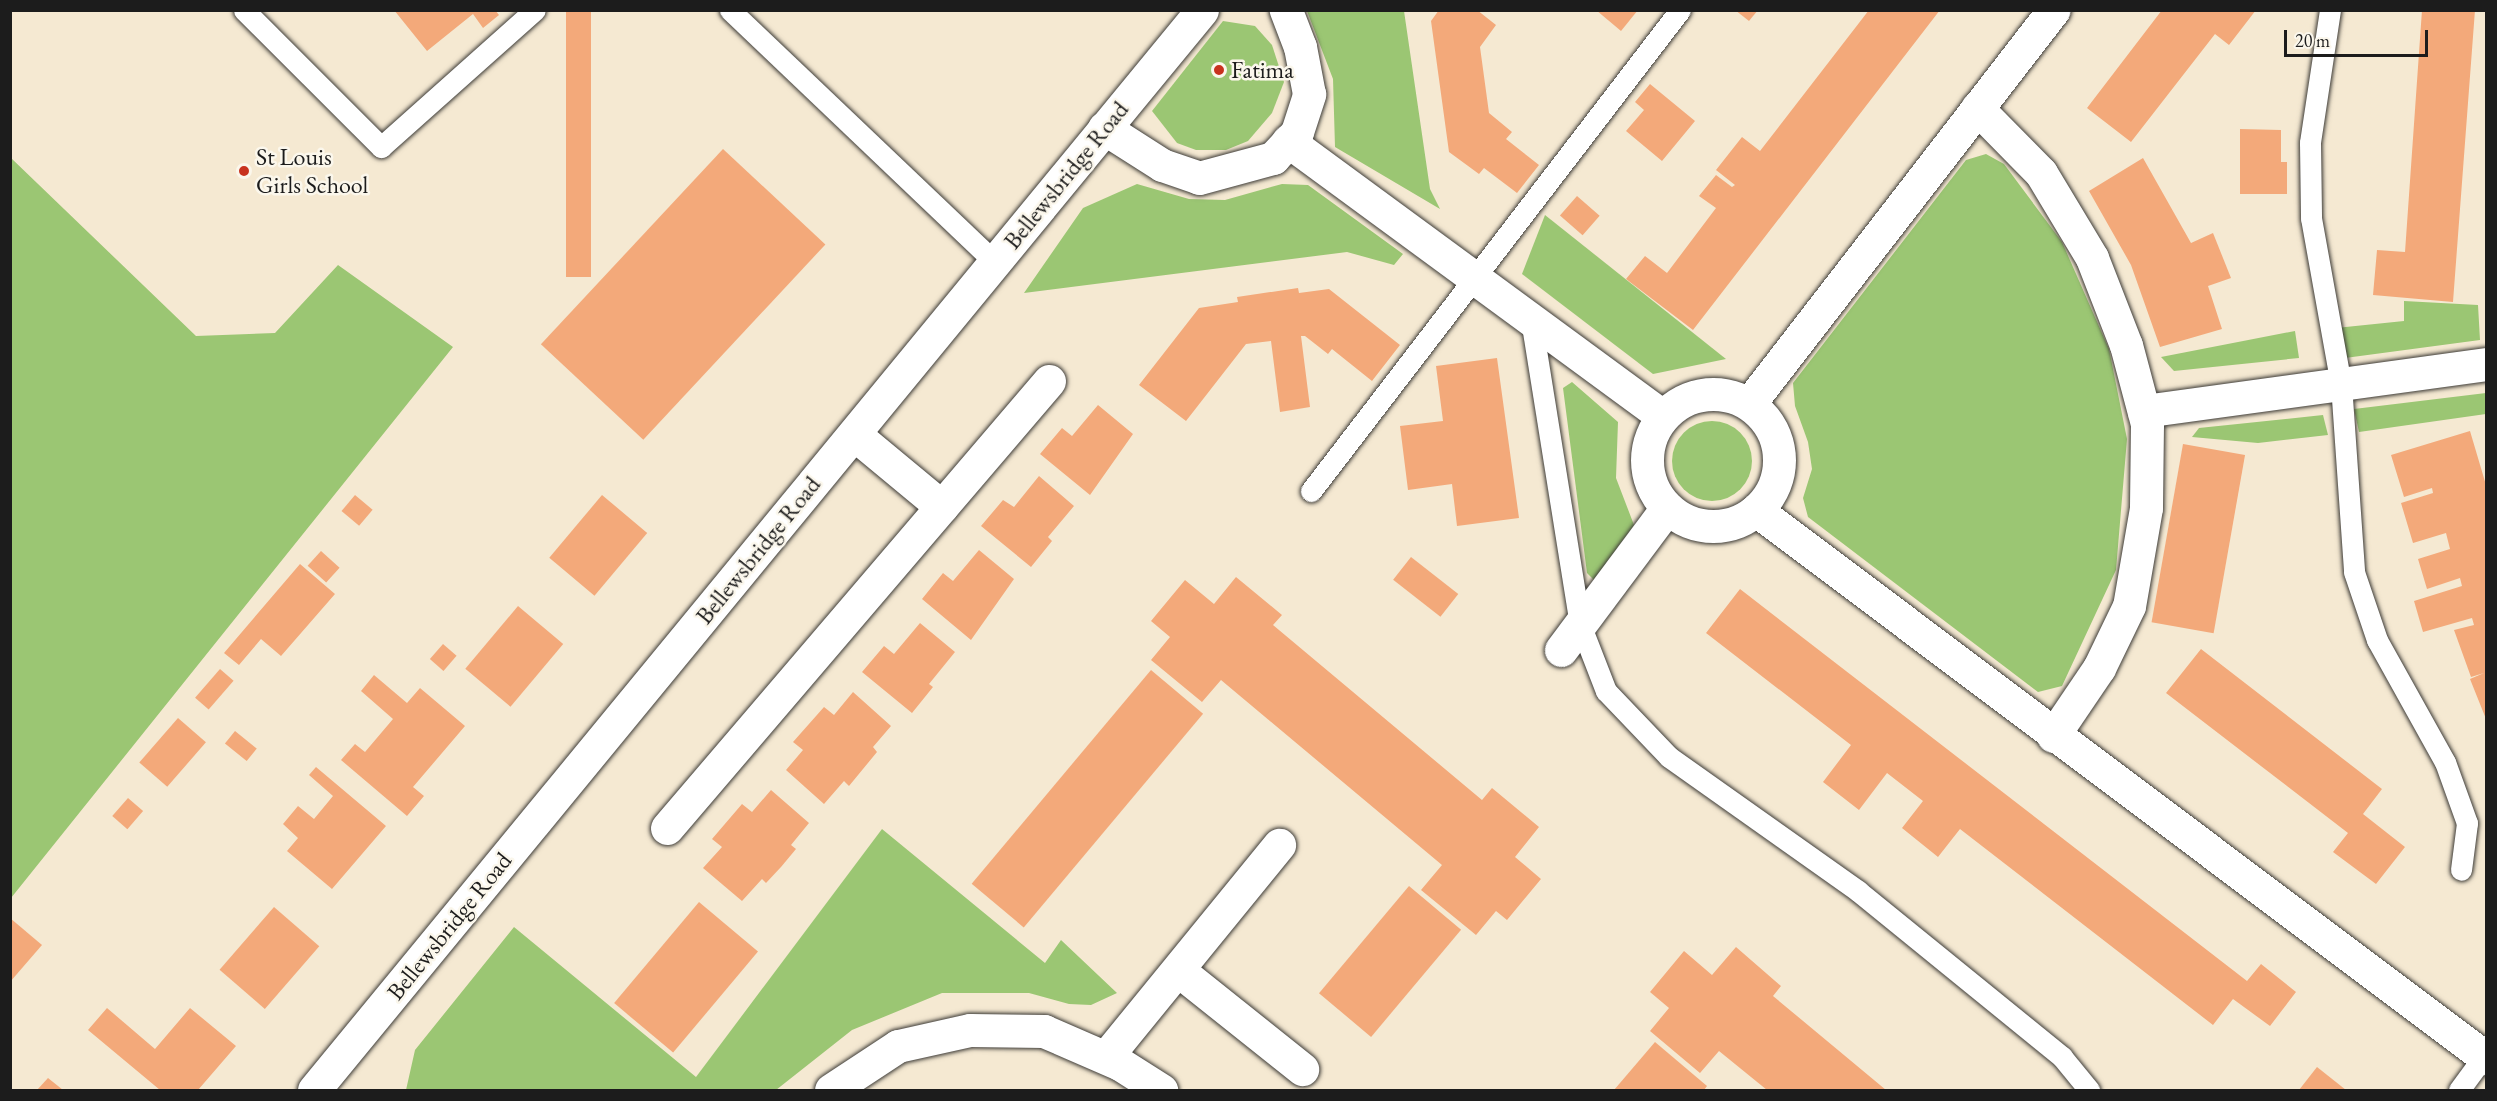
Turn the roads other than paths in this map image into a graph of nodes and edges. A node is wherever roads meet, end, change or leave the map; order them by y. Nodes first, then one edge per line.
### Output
1 (244, 10) edge
2 (536, 10) edge
3 (730, 10) edge
4 (1202, 10) edge
5 (1286, 10) edge
6 (1680, 10) edge
7 (2054, 10) edge
8 (2330, 10) edge
9 (1977, 108) junction
10 (1104, 128) junction
11 (1288, 141) junction
12 (995, 262) junction
13 (1474, 278) junction
14 (1531, 320) junction
15 (2487, 364) edge
16 (1049, 381) dead end
17 (2341, 384) junction
18 (1749, 404) junction
19 (2144, 411) junction
20 (1662, 416) junction
21 (854, 434) junction
22 (1311, 491) dead end
23 (942, 507) junction
24 (1667, 508) junction
25 (1756, 510) junction
26 (1580, 624) junction
27 (1561, 650) dead end
28 (2053, 736) junction
29 (667, 828) dead end
30 (1279, 845) dead end
31 (2461, 870) dead end
32 (1178, 969) junction
33 (1106, 1057) junction
34 (2485, 1057) edge
35 (1302, 1069) dead end
36 (314, 1090) edge
37 (831, 1090) edge
38 (1161, 1090) edge
39 (2089, 1090) edge
40 (2459, 1090) edge

1 - 2 lane
3 - 12 lane
4 - 10 street, Bellewsbridge Road
5 - 11 street
6 - 13 lane
7 - 9 street
8 - 17 lane
9 - 18 street
9 - 19 street
10 - 11 street
10 - 12 street, Bellewsbridge Road
11 - 13 street
12 - 21 street, Bellewsbridge Road
13 - 14 street
13 - 22 lane
14 - 20 street
14 - 26 lane
15 - 17 street
16 - 23 street
17 - 19 street
17 - 31 lane
18 - 20 street
18 - 25 street
19 - 28 street
20 - 24 street
21 - 23 street
21 - 36 street, Bellewsbridge Road
23 - 29 street
24 - 25 street
24 - 26 street
25 - 28 street
26 - 27 street
26 - 39 lane
28 - 34 street
30 - 32 street
32 - 33 street
32 - 35 street
33 - 37 street
33 - 38 street
34 - 40 lane

